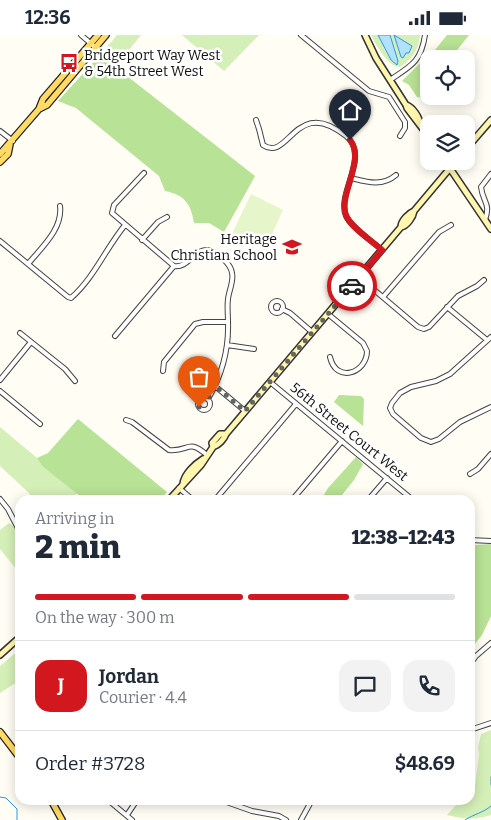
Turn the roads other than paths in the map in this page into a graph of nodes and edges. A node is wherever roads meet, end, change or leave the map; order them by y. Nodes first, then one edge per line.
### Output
1 (81, 35) edge
2 (98, 35) edge
3 (106, 35) edge
4 (301, 35) edge
5 (364, 35) edge
6 (425, 35) edge
7 (93, 45) junction
8 (103, 54) dead end
9 (390, 80) junction
10 (256, 120) dead end
11 (420, 120) edge
12 (491, 120) edge
13 (0, 131) edge
14 (400, 136) dead end
15 (475, 139) edge
16 (12, 142) junction
17 (0, 154) edge
18 (0, 162) edge
19 (449, 170) edge
20 (451, 170) edge
21 (144, 173) dead end
22 (491, 174) edge
23 (396, 175) dead end
24 (350, 179) junction
25 (486, 180) junction
26 (491, 184) edge
27 (60, 206) dead end
28 (166, 217) dead end
29 (485, 220) junction
30 (125, 225) junction
31 (452, 225) dead end
32 (491, 229) edge
33 (142, 240) junction
34 (0, 241) edge
35 (382, 250) junction
36 (28, 264) junction
37 (174, 266) junction
38 (360, 277) junction
39 (484, 280) dead end
40 (383, 297) junction
41 (448, 307) junction
42 (282, 309) dead end
43 (328, 315) junction
44 (228, 322) junction
45 (312, 332) junction
46 (20, 333) dead end
47 (115, 336) dead end
48 (489, 338) edge
49 (31, 342) junction
50 (227, 345) junction
51 (254, 349) dead end
52 (330, 357) dead end
53 (163, 371) dead end
54 (0, 380) edge
55 (75, 381) dead end
56 (270, 382) junction
57 (215, 386) junction
58 (0, 391) edge
59 (208, 399) dead end
60 (296, 404) junction
61 (491, 407) edge
62 (245, 411) junction
63 (126, 420) dead end
64 (40, 425) dead end
65 (342, 441) junction
66 (491, 454) edge
67 (205, 457) junction
68 (470, 474) dead end
69 (386, 478) junction
70 (181, 486) junction
71 (173, 495) edge
72 (189, 495) edge
73 (219, 495) edge
74 (296, 495) edge
75 (372, 495) edge
76 (407, 495) edge
77 (0, 499) edge
78 (15, 522) edge
79 (475, 540) edge
80 (491, 541) edge
81 (15, 642) edge
82 (491, 643) edge
83 (0, 655) edge
84 (475, 657) edge
85 (491, 723) edge
86 (475, 729) edge
87 (0, 732) edge
88 (15, 752) edge
89 (54, 805) edge
90 (114, 805) edge
91 (133, 805) edge
92 (235, 805) edge
93 (309, 805) edge
94 (126, 815) junction
95 (62, 820) edge
96 (132, 820) edge
97 (286, 820) edge
98 (301, 820) edge

1 - 7 street
2 - 7 main road
3 - 7 main road
4 - 14 street
5 - 9 street
6 - 9 street
7 - 8 street
7 - 16 main road
9 - 11 street
10 - 24 street
12 - 15 street
13 - 16 street
16 - 17 main road
16 - 18 main road
19 - 35 street
20 - 29 street
21 - 30 street
22 - 25 street
23 - 24 street
24 - 35 street
25 - 26 street
25 - 29 street
27 - 36 street
28 - 33 street
29 - 32 street
30 - 33 street
30 - 36 street
31 - 40 street
33 - 37 street
34 - 36 street
35 - 38 street
37 - 44 street
37 - 47 street
38 - 40 street
38 - 43 street
39 - 41 street
40 - 41 street
41 - 48 street
42 - 45 street
43 - 45 street
43 - 52 street
44 - 50 street
44 - 53 street
45 - 56 street
46 - 49 street
48 - 61 street
49 - 54 street
49 - 55 street
50 - 51 street
50 - 57 street
56 - 60 street, 56th Street Court West
56 - 62 street
57 - 59 street
57 - 62 street
58 - 64 street
60 - 65 street, 56th Street Court West
60 - 73 street
62 - 67 street
63 - 67 street
65 - 69 street, 56th Street Court West
65 - 74 street
66 - 68 street
67 - 70 street
69 - 75 street
69 - 76 street, 56th Street Court West
70 - 71 street
70 - 72 street
77 - 78 street
79 - 80 street
81 - 83 street
82 - 84 street
85 - 86 street
87 - 88 main road
89 - 95 main road
90 - 94 street
91 - 94 street
92 - 97 street
93 - 98 street
94 - 96 street

